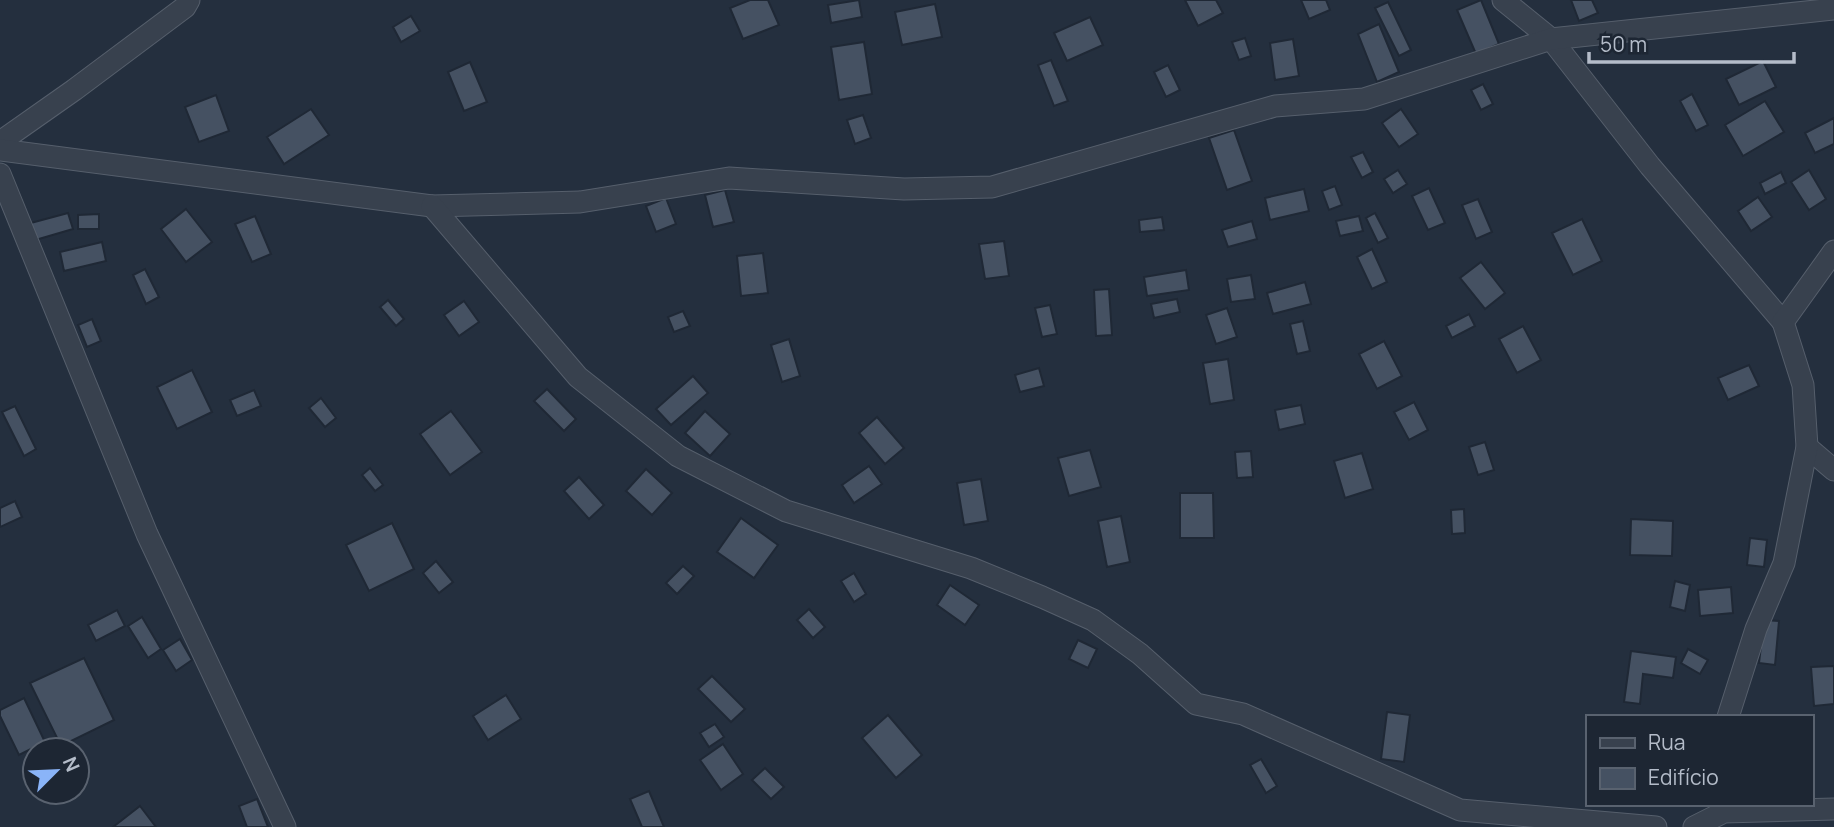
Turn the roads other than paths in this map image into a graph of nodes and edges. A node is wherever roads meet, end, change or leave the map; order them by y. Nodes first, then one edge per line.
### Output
1 (189, 0) edge
2 (1503, 0) edge
3 (1834, 9) edge
4 (1551, 39) junction
5 (0, 142) edge
6 (0, 150) edge
7 (0, 174) edge
8 (432, 206) junction
9 (1834, 251) edge
10 (1783, 322) junction
11 (1807, 447) junction
12 (1834, 470) edge
13 (1729, 715) edge
14 (1696, 806) edge
15 (1834, 809) edge
16 (285, 827) edge
17 (1656, 827) edge
18 (1691, 827) edge

1 - 5 street
2 - 4 street
3 - 4 street
4 - 8 street
4 - 10 street
6 - 8 street
7 - 16 street
8 - 17 street
9 - 10 street
10 - 11 street
11 - 12 street
11 - 13 street
14 - 18 street
15 - 18 street

